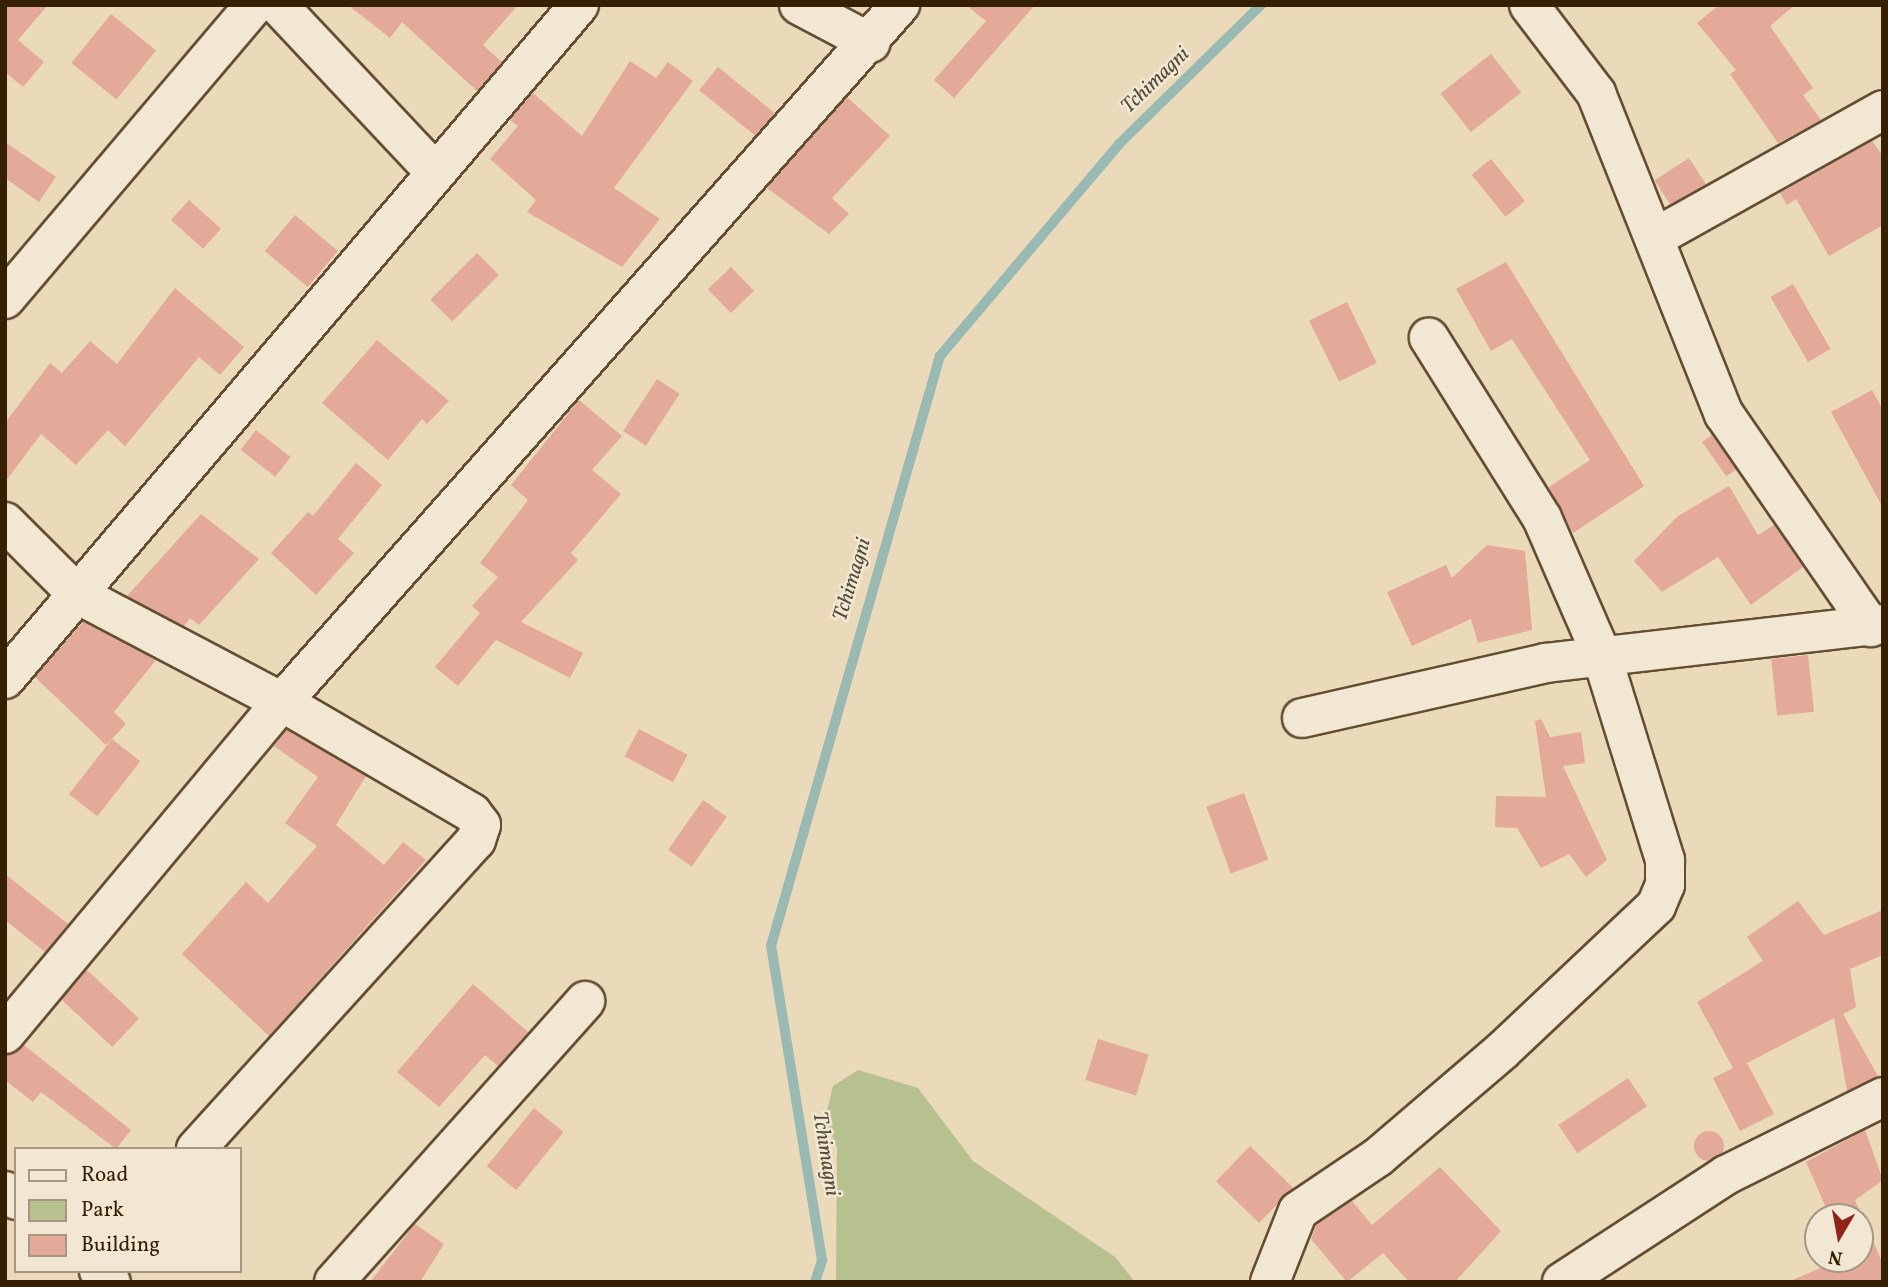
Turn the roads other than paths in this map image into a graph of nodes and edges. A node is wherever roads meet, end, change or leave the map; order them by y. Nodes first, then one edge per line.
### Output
1 (254, 5) edge
2 (278, 5) edge
3 (579, 5) edge
4 (799, 5) edge
5 (900, 5) edge
6 (1529, 5) edge
7 (871, 43) junction
8 (1883, 110) edge
9 (435, 172) junction
10 (1656, 237) junction
11 (5, 299) edge
12 (1429, 338) dead end
13 (5, 522) edge
14 (77, 594) junction
15 (1877, 626) edge
16 (1602, 656) junction
17 (5, 679) edge
18 (282, 702) junction
19 (1302, 718) dead end
20 (585, 1002) dead end
21 (5, 1034) edge
22 (1883, 1097) edge
23 (198, 1147) edge
24 (334, 1282) edge
25 (1270, 1282) edge
26 (1562, 1282) edge

1 - 11 street
2 - 9 street
3 - 9 street
4 - 7 street
5 - 7 street
6 - 10 street
7 - 18 street
8 - 10 street
9 - 14 street
10 - 15 street
12 - 16 street
13 - 14 street
14 - 17 street
14 - 18 street
15 - 16 street
16 - 19 street
16 - 25 street
18 - 21 street
18 - 23 street
20 - 24 street
22 - 26 street

